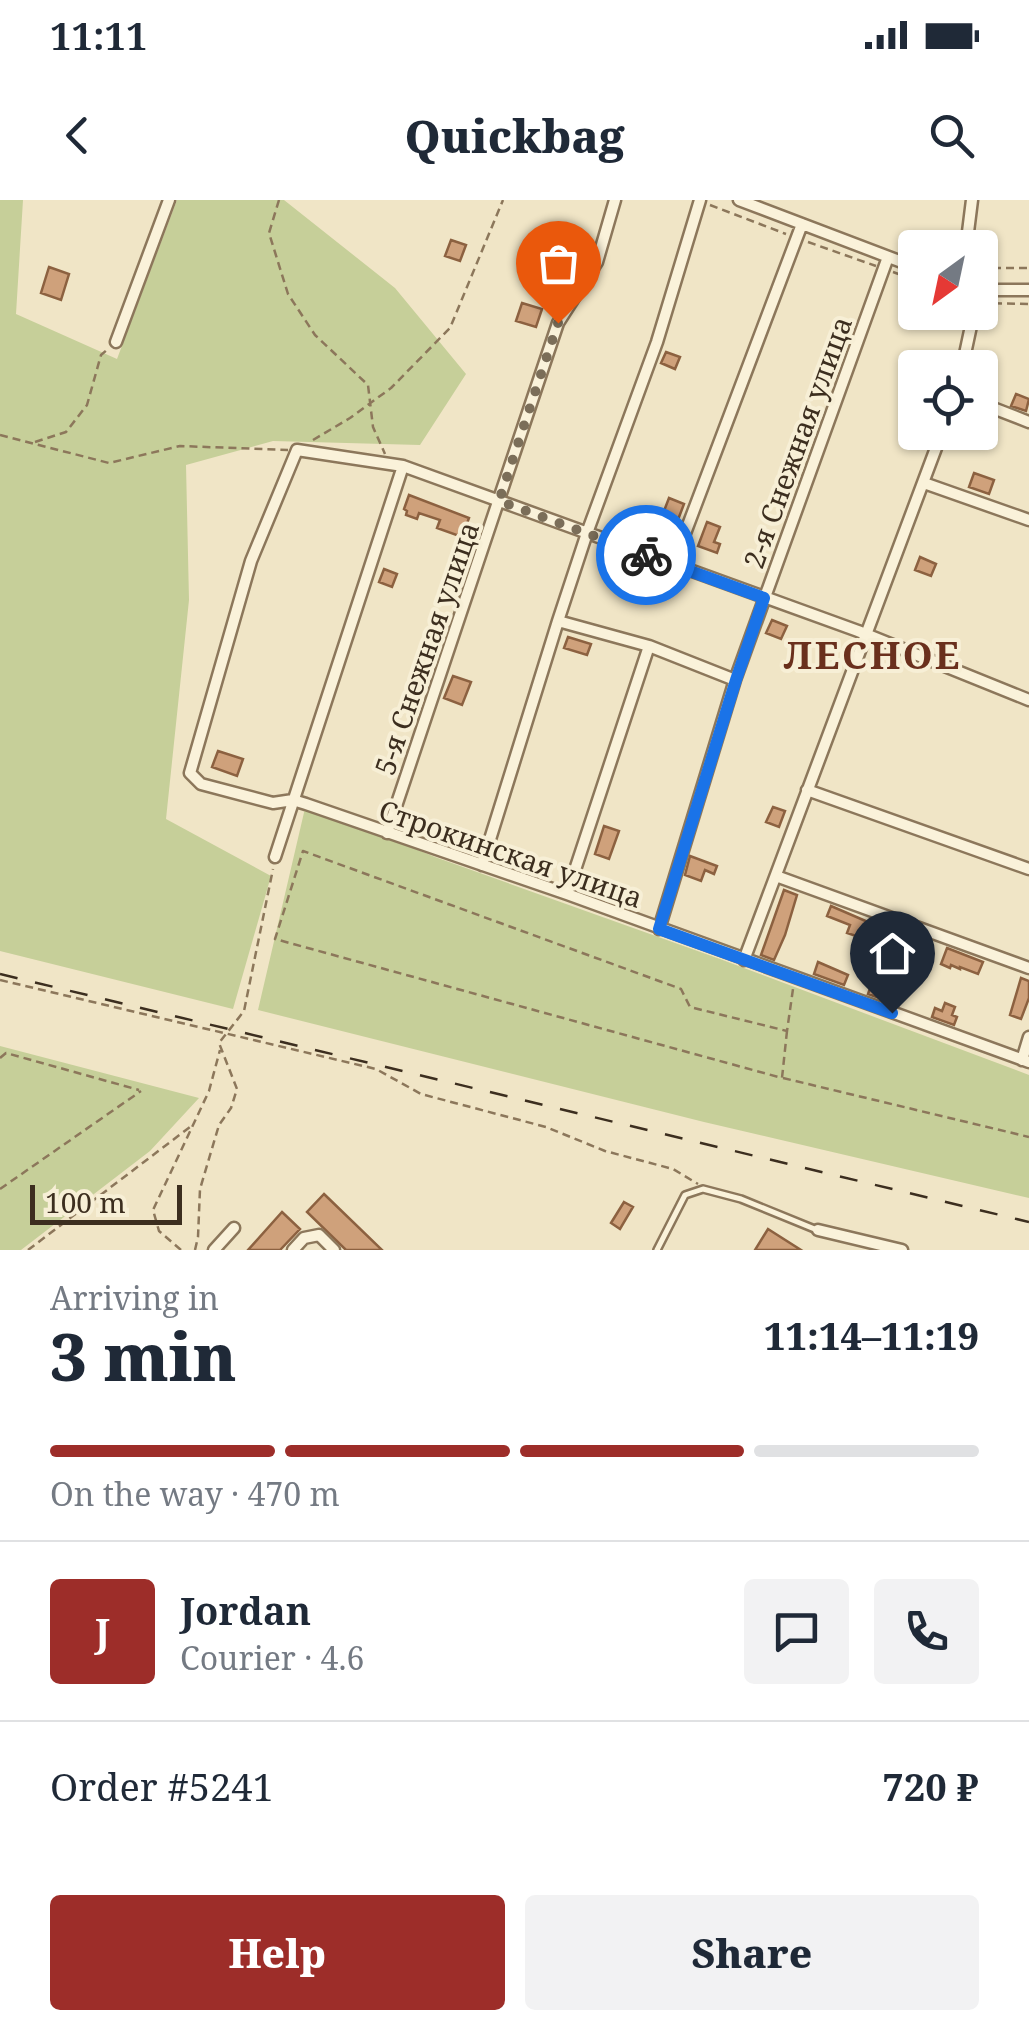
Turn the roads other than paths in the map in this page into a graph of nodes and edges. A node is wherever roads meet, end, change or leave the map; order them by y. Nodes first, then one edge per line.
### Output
1 (169, 200) edge
2 (615, 200) edge
3 (700, 200) edge
4 (972, 200) edge
5 (746, 201) edge
6 (802, 224) junction
7 (968, 230) edge
8 (888, 257) junction
9 (898, 261) edge
10 (998, 290) edge
11 (1029, 290) edge
12 (116, 342) road end
13 (998, 410) edge
14 (1029, 422) edge
15 (936, 450) edge
16 (404, 466) junction
17 (924, 483) junction
18 (499, 501) junction
19 (1029, 520) edge
20 (587, 533) junction
21 (673, 566) junction
22 (764, 598) junction
23 (558, 622) junction
24 (865, 634) junction
25 (649, 646) junction
26 (736, 680) junction
27 (1029, 700) edge
28 (806, 790) junction
29 (293, 800) junction
30 (387, 833) junction
31 (275, 857) road end
32 (482, 865) junction
33 (1029, 869) edge
34 (776, 876) junction
35 (566, 894) junction
36 (659, 929) junction
37 (744, 960) junction
38 (1029, 968) edge
39 (1029, 1037) edge
40 (1025, 1061) edge
41 (234, 1228) dead end
42 (818, 1230) joint
43 (214, 1250) edge
44 (293, 1250) edge
45 (334, 1250) edge
46 (657, 1250) edge
47 (902, 1250) edge

1 - 12 street
2 - 18 street, 5-я Снежная улица
3 - 20 street
4 - 7 street
5 - 6 street
6 - 8 street
6 - 21 street
8 - 9 street
8 - 22 street, 2-я Снежная улица
10 - 11 street
13 - 14 street
15 - 17 street
16 - 18 street
16 - 29 street
16 - 29 street, Строкинская улица
17 - 19 street
17 - 24 street
18 - 20 street
18 - 30 street, 5-я Снежная улица
20 - 21 street
20 - 23 street
21 - 22 street
22 - 24 street
22 - 26 street, 2-я Снежная улица
23 - 25 street
23 - 32 street
24 - 27 street
24 - 28 street
25 - 26 street
25 - 35 street
26 - 36 street, 2-я Снежная улица
28 - 33 street
28 - 34 street
29 - 30 street, Строкинская улица
29 - 31 street
30 - 32 street, Строкинская улица
32 - 35 street, Строкинская улица
34 - 37 street
34 - 38 street
35 - 36 street, Строкинская улица
36 - 37 street, Строкинская улица
37 - 40 street, Строкинская улица
39 - 40 street
41 - 43 street
42 - 46 lane
42 - 47 street
44 - 45 street

